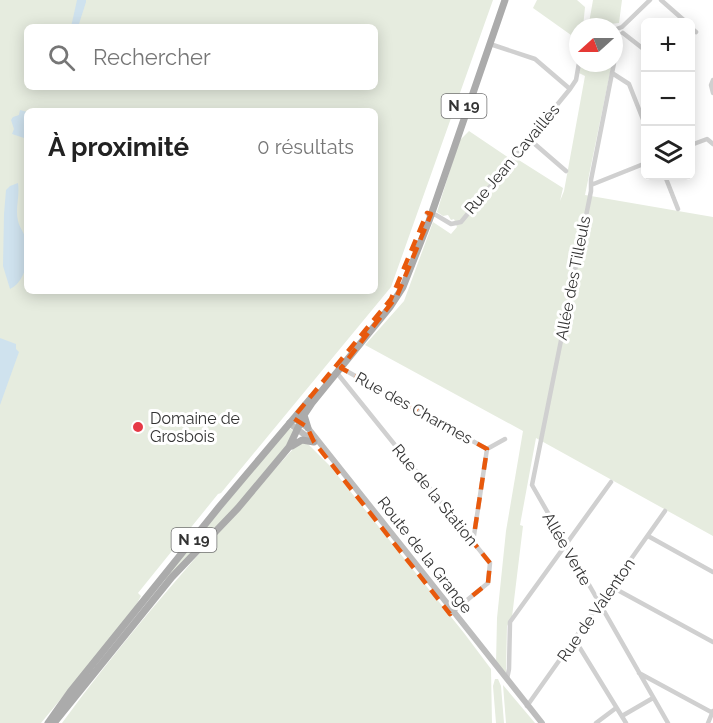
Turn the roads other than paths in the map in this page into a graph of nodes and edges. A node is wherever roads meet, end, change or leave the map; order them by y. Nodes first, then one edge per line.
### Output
1 (503, 0) edge
2 (650, 0) edge
3 (661, 0) edge
4 (681, 18) edge
5 (623, 27) edge
6 (623, 34) edge
7 (490, 44) junction
8 (641, 48) edge
9 (577, 72) edge
10 (612, 73) joint
11 (713, 80) edge
12 (570, 89) junction
13 (713, 93) edge
14 (645, 126) edge
15 (529, 139) junction
16 (695, 143) edge
17 (713, 143) edge
18 (641, 165) edge
19 (566, 171) dead end
20 (667, 180) edge
21 (591, 185) junction
22 (678, 209) dead end
23 (429, 213) junction
24 (339, 370) junction
25 (304, 415) junction
26 (291, 421) junction
27 (300, 426) junction
28 (308, 428) junction
29 (505, 439) dead end
30 (315, 441) junction
31 (290, 447) junction
32 (486, 448) junction
33 (611, 482) dead end
34 (535, 493) joint
35 (665, 511) dead end
36 (648, 536) junction
37 (473, 542) junction
38 (566, 545) junction
39 (713, 572) edge
40 (612, 587) junction
41 (600, 604) junction
42 (452, 613) junction
43 (575, 640) junction
44 (713, 642) edge
45 (639, 673) junction
46 (506, 681) junction
47 (653, 698) junction
48 (527, 707) junction
49 (616, 708) junction
50 (713, 712) edge
51 (622, 716) junction
52 (48, 723) edge
53 (54, 723) edge
54 (540, 723) edge
55 (596, 723) edge
56 (626, 723) edge
57 (668, 723) edge
58 (708, 723) edge

1 - 7 main road, N 19
1 - 23 main road, N 19
2 - 5 street
3 - 4 street
6 - 8 street
7 - 12 street
7 - 23 main road, N 19
9 - 12 street, Rue Jean Cavaillès
10 - 14 street
10 - 21 street, Allée des Tilleuls
11 - 13 street
12 - 15 street, Rue Jean Cavaillès
15 - 19 street
15 - 23 street, Rue Jean Cavaillès
16 - 17 street
18 - 21 street
20 - 22 street
21 - 34 street, Allée des Tilleuls
23 - 24 main road, N 19
23 - 26 main road, N 19
24 - 25 main road, N 19
24 - 32 street, Rue des Charmes
24 - 37 street, Rue de la Station
25 - 27 main road, N 19
25 - 28 main road
26 - 27 main road
26 - 52 main road, N 19
27 - 28 main road, Route de la Grange
27 - 30 main road, Route de la Grange
27 - 31 main road, N 19
28 - 30 main road, Route de la Grange
29 - 32 street
30 - 31 main road
30 - 42 main road, Route de la Grange
31 - 53 main road, N 19
32 - 37 street
33 - 38 street
34 - 38 street, Allée Verte
35 - 36 street, Rue de Valenton
36 - 39 street
36 - 40 street, Rue de Valenton
37 - 42 street, Rue de la Station
38 - 41 street, Allée Verte
38 - 46 street
40 - 41 street, Rue de Valenton
40 - 44 street
41 - 43 street, Rue de Valenton
41 - 45 street, Allée Verte
42 - 46 main road, Route de la Grange
43 - 48 street, Rue de Valenton
43 - 49 street
45 - 47 street, Allée Verte
45 - 50 street
46 - 48 main road, Route de la Grange
47 - 51 street
47 - 57 street, Allée Verte
48 - 54 main road, Route de la Grange
49 - 51 street
49 - 55 street
50 - 58 street
51 - 56 street

